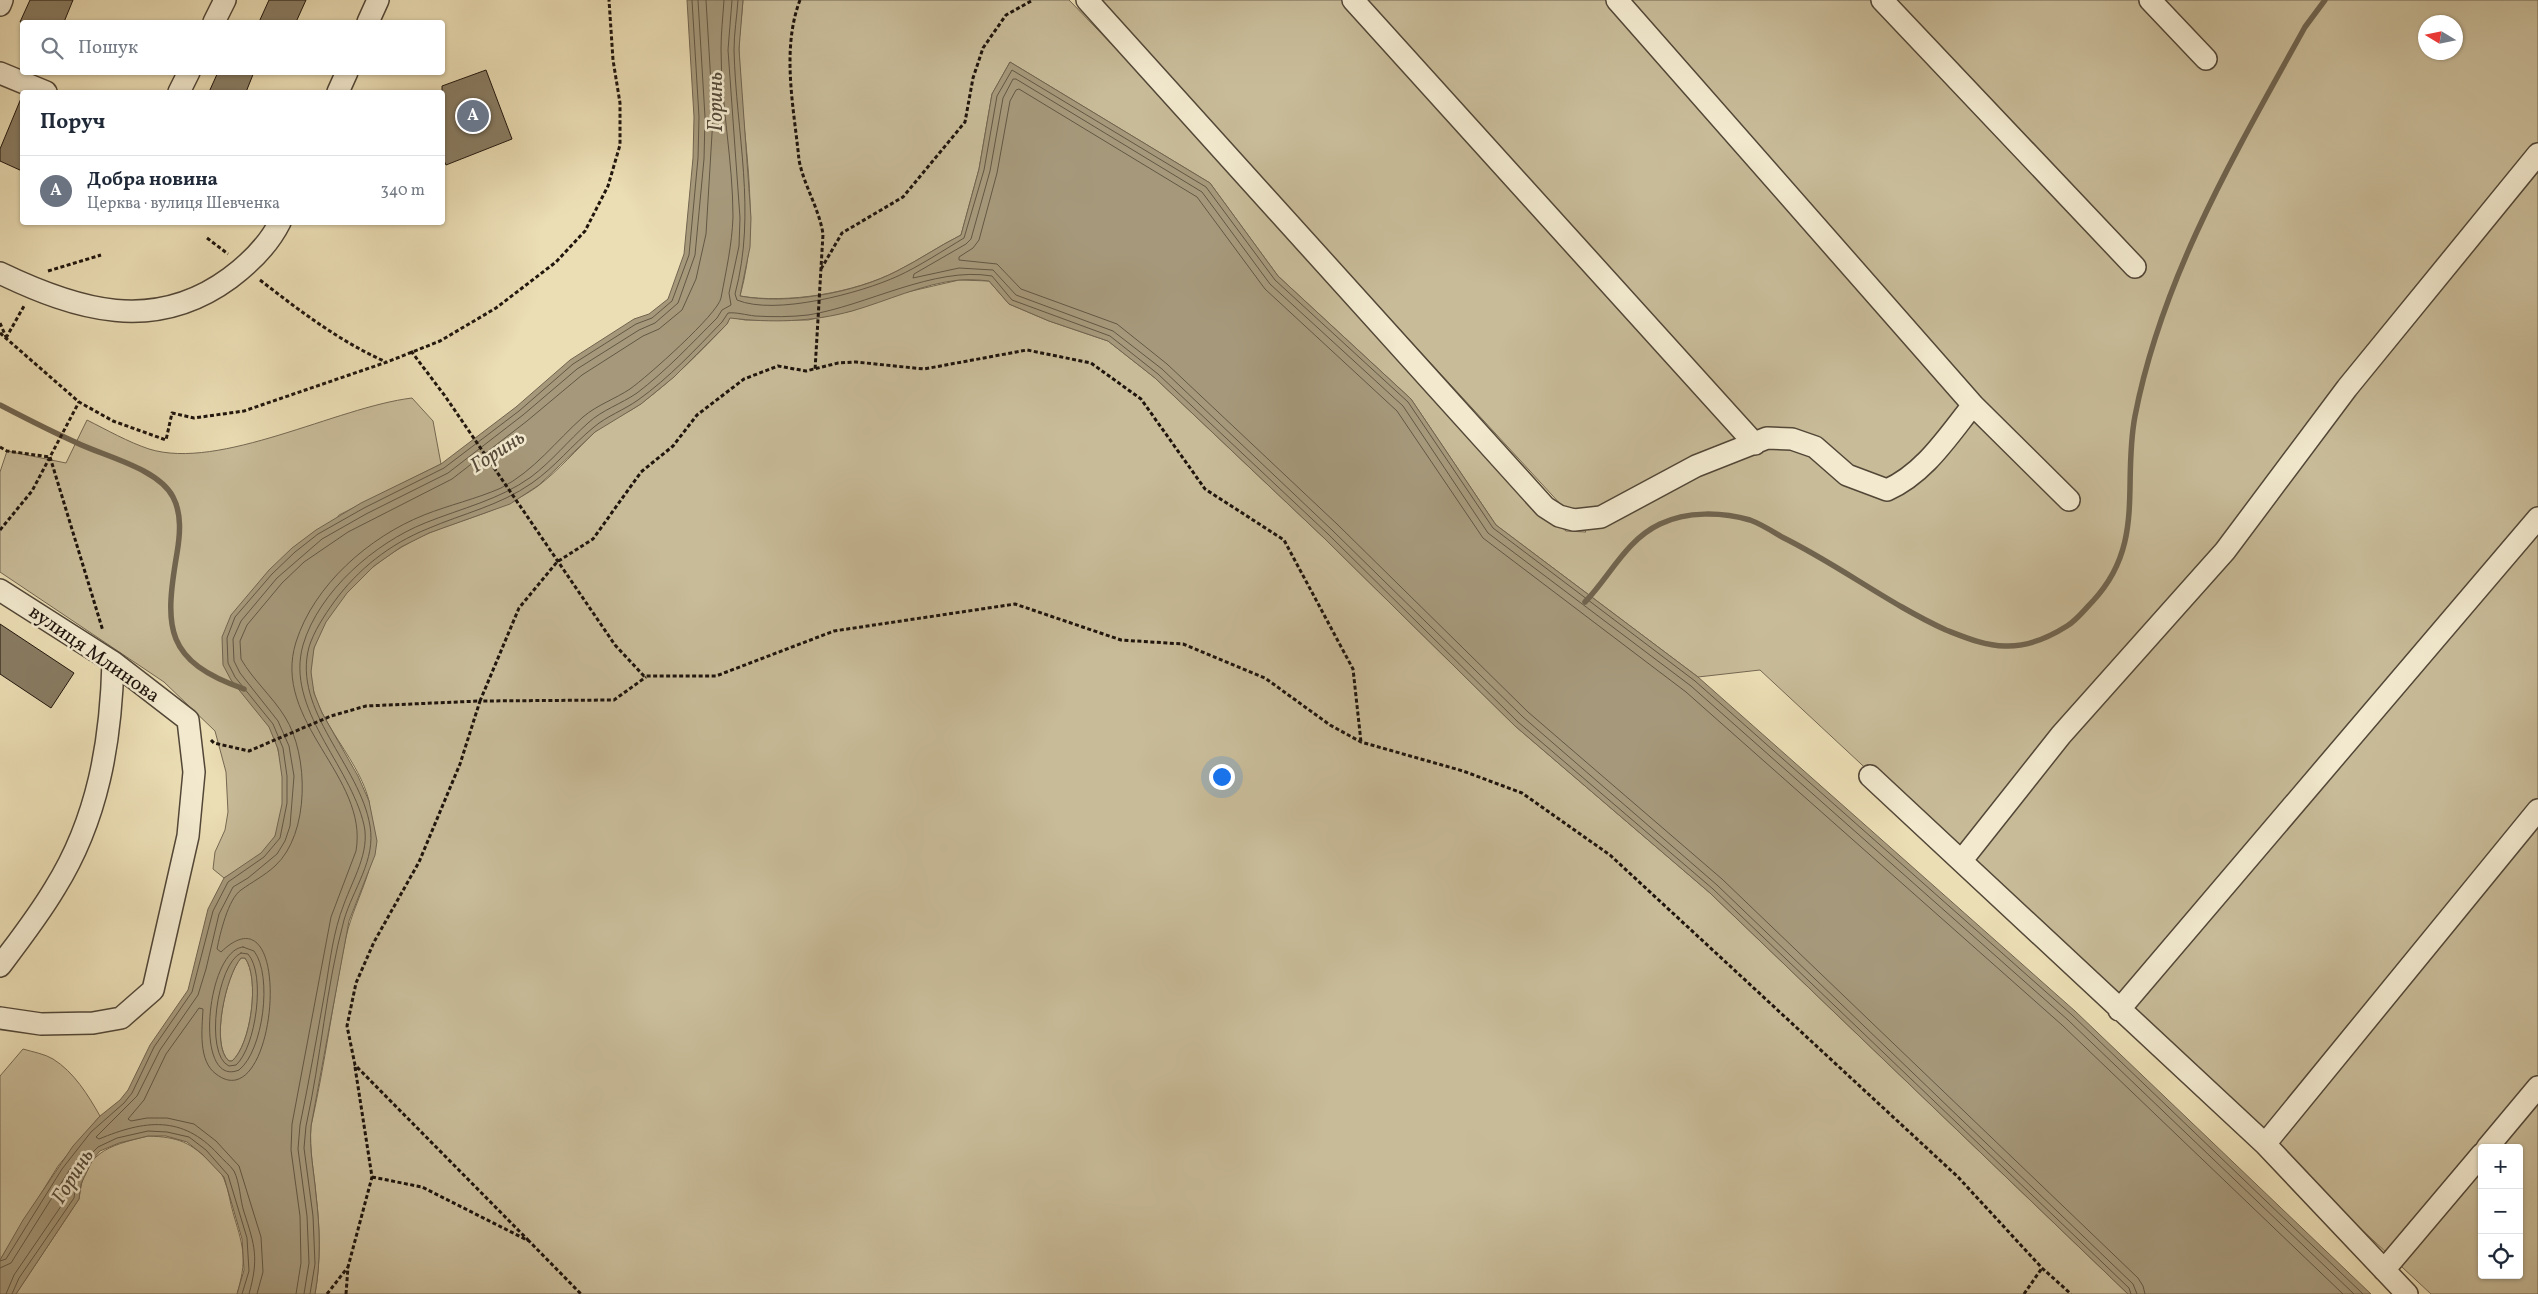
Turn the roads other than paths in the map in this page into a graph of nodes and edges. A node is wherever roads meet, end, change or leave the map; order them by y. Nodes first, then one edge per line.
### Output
1 (2, 0) edge
2 (224, 0) edge
3 (378, 0) edge
4 (1086, 0) edge
5 (1353, 0) edge
6 (1616, 0) edge
7 (1882, 0) edge
8 (2150, 0) edge
9 (0, 5) edge
10 (215, 20) edge
11 (369, 20) edge
12 (2206, 58) dead end
13 (0, 73) edge
14 (188, 75) edge
15 (346, 75) edge
16 (41, 90) edge
17 (180, 90) edge
18 (339, 90) edge
19 (2538, 154) edge
20 (278, 225) edge
21 (2134, 267) dead end
22 (0, 273) edge
23 (1973, 404) junction
24 (1755, 444) junction
25 (2069, 500) dead end
26 (2538, 518) edge
27 (0, 590) edge
28 (113, 662) junction
29 (1870, 776) dead end
30 (2538, 810) edge
31 (1962, 860) junction
32 (0, 966) edge
33 (2120, 1010) junction
34 (0, 1018) edge
35 (2538, 1087) edge
36 (2265, 1144) junction
37 (2490, 1144) edge
38 (2478, 1159) edge
39 (2384, 1270) junction
40 (2407, 1294) edge

1 - 9 street
2 - 10 street
3 - 11 street
4 - 24 street
5 - 24 street
6 - 23 street
7 - 21 street
8 - 12 street
13 - 16 street
14 - 17 street
15 - 18 street
19 - 31 street
20 - 22 street
23 - 24 street
23 - 25 street
26 - 33 street
27 - 28 street, вулиця Млинова
28 - 32 street
28 - 34 street, вулиця Млинова
29 - 31 street
30 - 36 street
31 - 33 street
33 - 36 street
35 - 37 street
36 - 39 street
38 - 39 street
39 - 40 street

